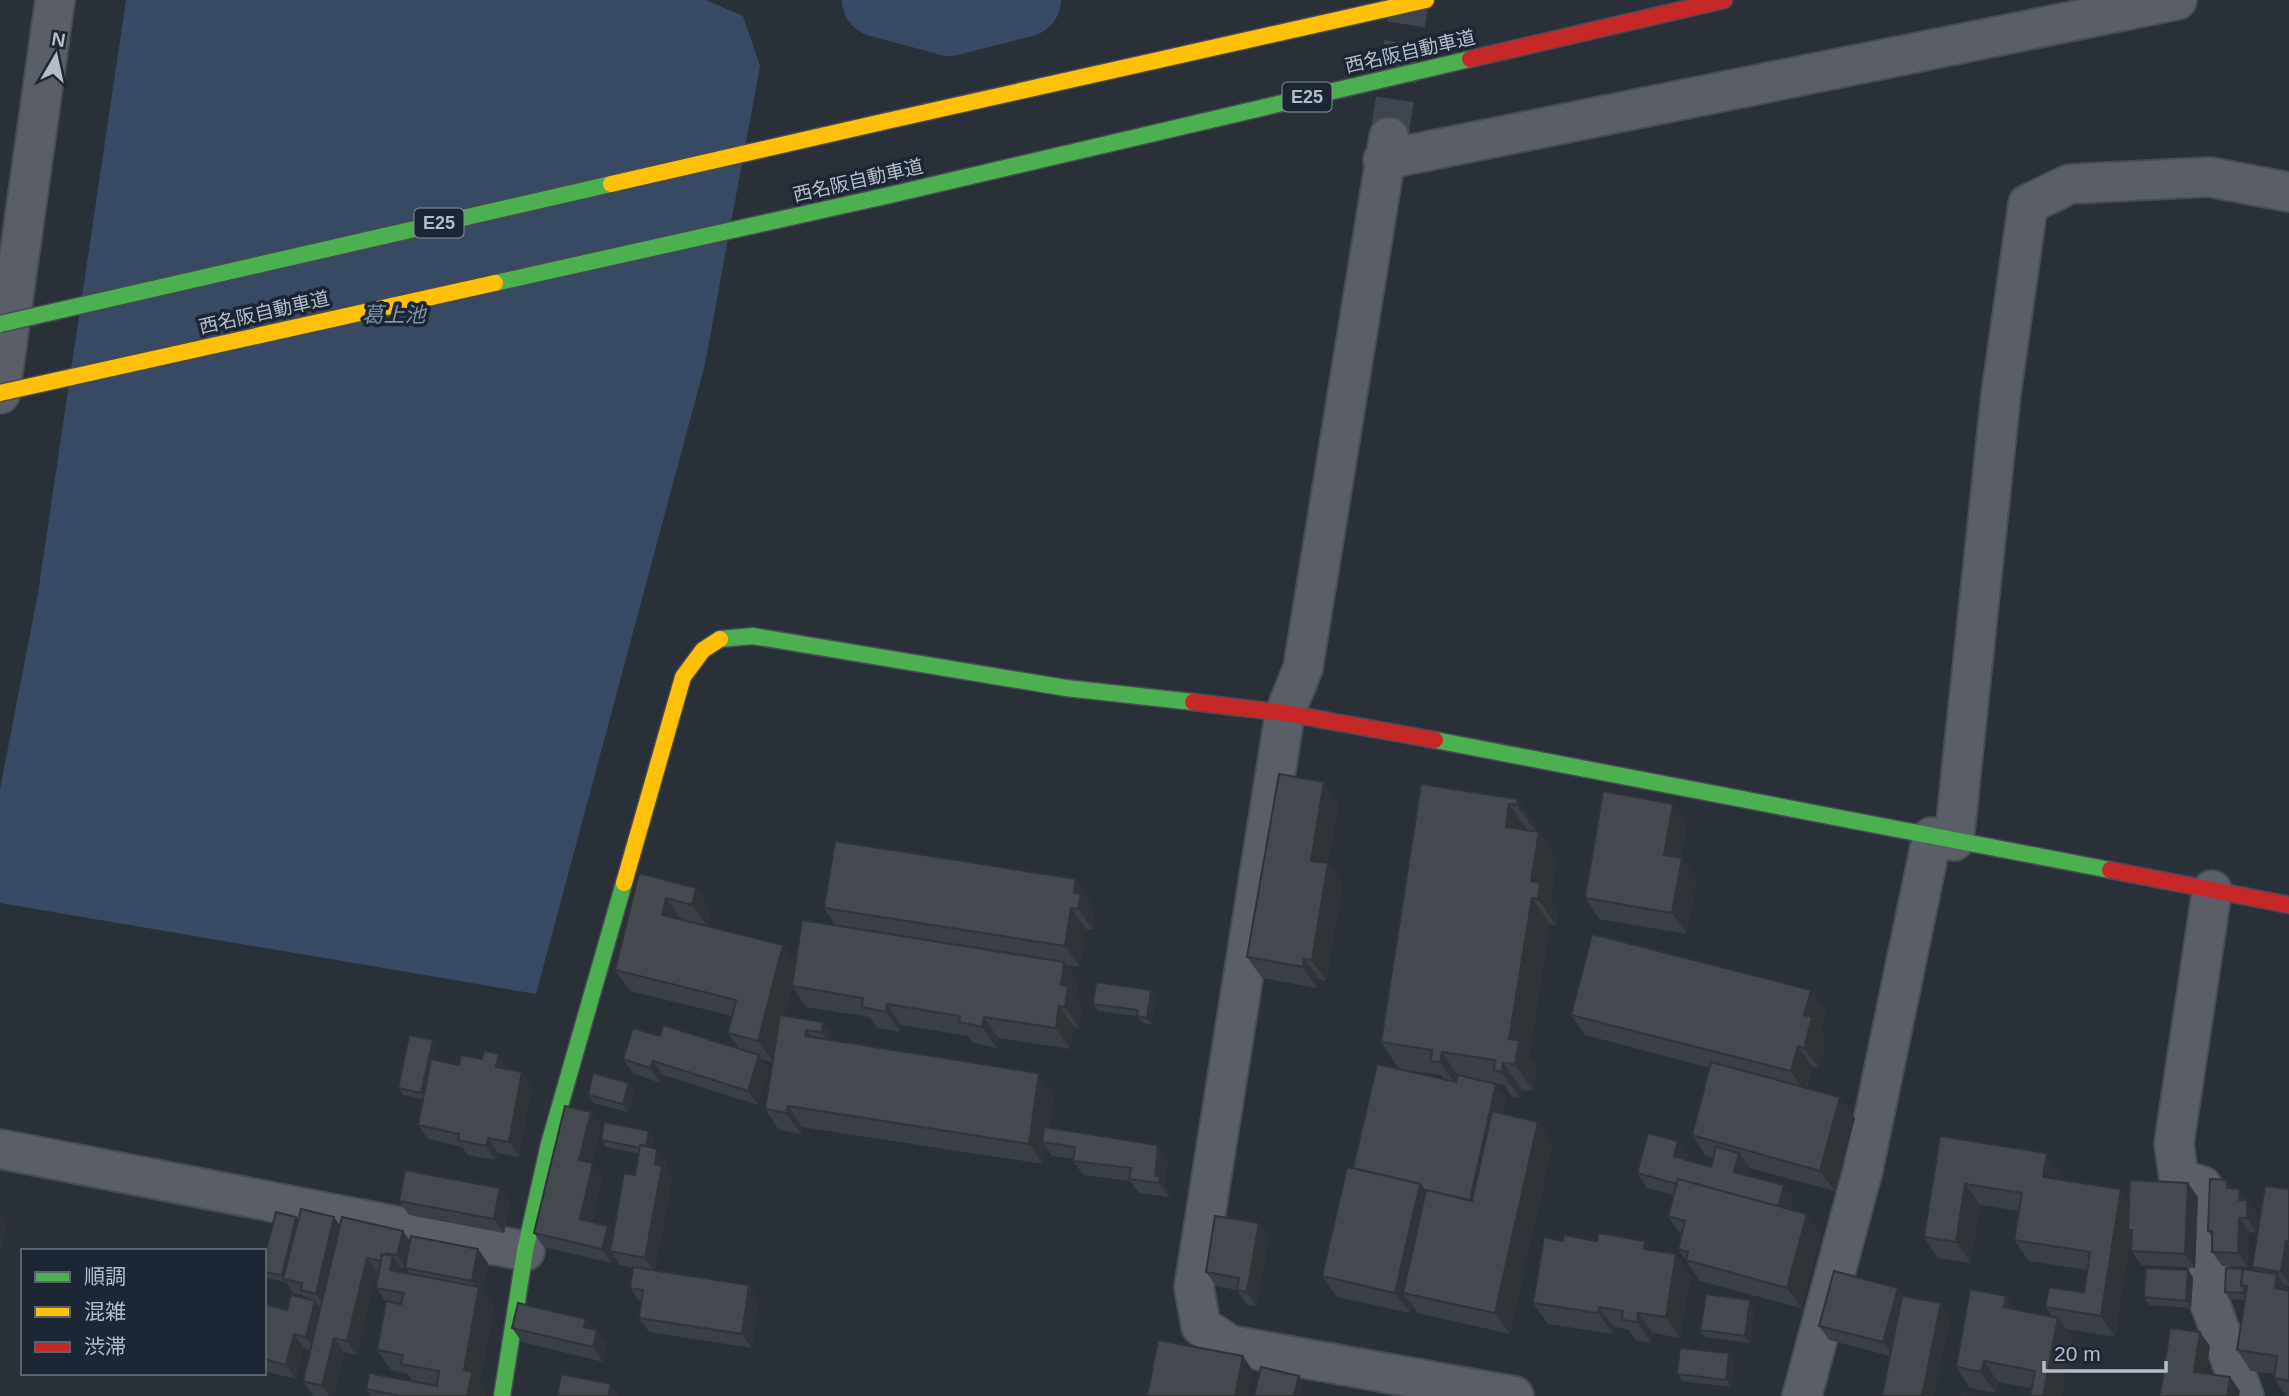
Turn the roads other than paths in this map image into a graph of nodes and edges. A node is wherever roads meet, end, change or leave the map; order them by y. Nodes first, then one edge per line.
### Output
1 (55, 0) edge
2 (1426, 0) edge
3 (1724, 0) edge
4 (2177, 0) edge
5 (2289, 192) edge
6 (12, 229) edge
7 (0, 324) edge
8 (0, 393) edge
9 (1285, 713) junction
10 (1943, 839) junction
11 (2212, 890) junction
12 (2289, 905) edge
13 (0, 1149) edge
14 (526, 1251) junction
15 (502, 1396) edge
16 (1514, 1396) edge
17 (1802, 1396) edge
18 (2244, 1396) edge

1 - 6 street
2 - 7 main road, E25, bridge
3 - 8 main road, 西名阪自動車道 / E25, bridge
4 - 9 street
5 - 10 street
6 - 8 street
9 - 10 main road
9 - 14 main road
9 - 16 street
10 - 11 main road
10 - 17 street
11 - 12 main road
11 - 18 street
13 - 14 street
14 - 15 main road

